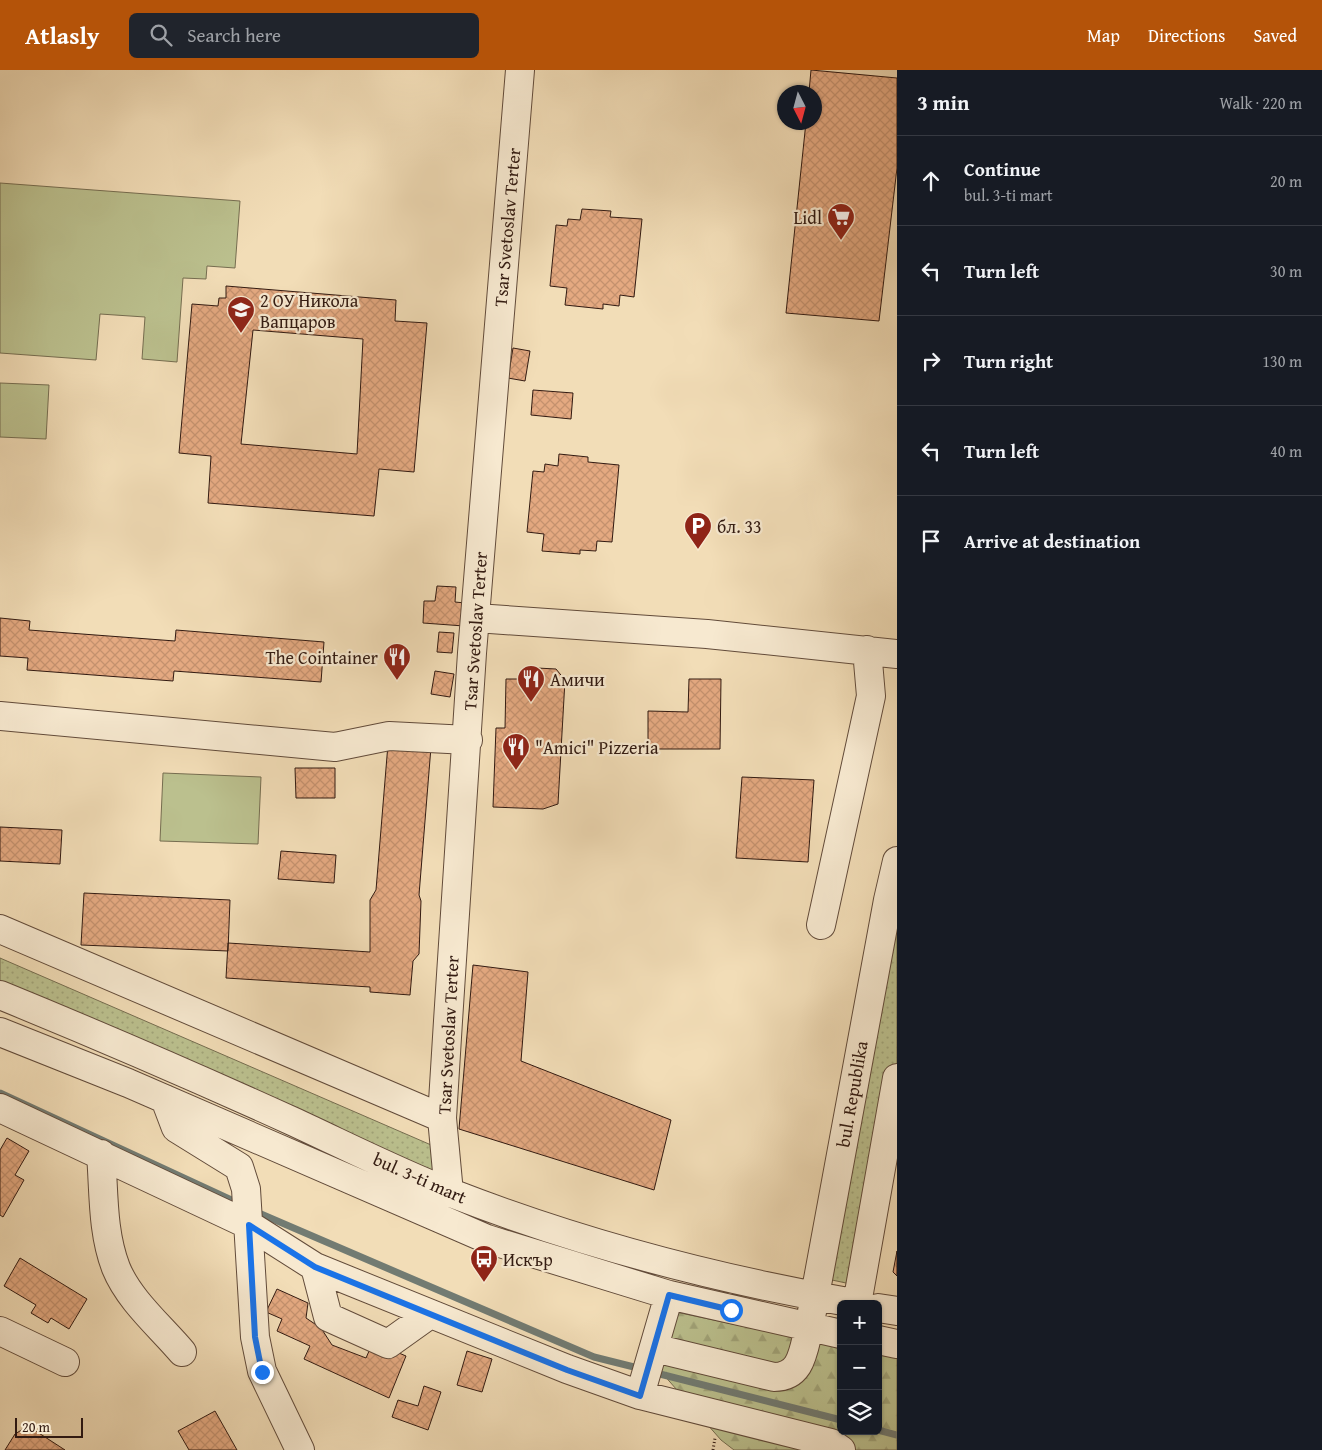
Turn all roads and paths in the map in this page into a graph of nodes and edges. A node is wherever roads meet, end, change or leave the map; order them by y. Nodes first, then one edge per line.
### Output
1 (520, 70) edge
2 (476, 618) junction
3 (867, 650) junction
4 (897, 654) edge
5 (0, 716) edge
6 (468, 740) junction
7 (897, 860) edge
8 (821, 925) dead end
9 (0, 930) edge
10 (0, 995) edge
11 (0, 1032) edge
12 (897, 1078) edge
13 (165, 1100) junction
14 (0, 1108) edge
15 (442, 1118) junction
16 (101, 1154) junction
17 (449, 1193) junction
18 (248, 1213) junction
19 (315, 1267) junction
20 (669, 1295) junction
21 (814, 1297) junction
22 (858, 1300) edge
23 (837, 1301) edge
24 (882, 1309) edge
25 (897, 1311) edge
26 (430, 1314) junction
27 (809, 1328) junction
28 (0, 1331) edge
29 (837, 1333) edge
30 (882, 1341) edge
31 (897, 1344) edge
32 (182, 1352) dead end
33 (65, 1362) dead end
34 (648, 1371) junction
35 (300, 1450) edge
36 (840, 1450) edge

1 - 2 street, Tsar Svetoslav Terter
2 - 3 street
2 - 6 street, Tsar Svetoslav Terter
3 - 4 street
3 - 8 street
5 - 6 street
6 - 15 street, Tsar Svetoslav Terter
7 - 21 street, bul. Republika
9 - 15 street
10 - 17 street, bul. 3-ti mart
11 - 13 street, bul. 3-ti mart
12 - 22 street
13 - 18 street
13 - 20 street, bul. 3-ti mart
14 - 16 street
15 - 17 street, Tsar Svetoslav Terter
16 - 18 street
16 - 32 street
17 - 21 street, bul. 3-ti mart
18 - 19 street
18 - 35 street
19 - 26 street
19 - 26 street
20 - 27 street, bul. 3-ti mart
20 - 34 street
21 - 23 street, bul. 3-ti mart
21 - 27 street, bul. Republika
24 - 25 street
26 - 34 street
27 - 29 street, bul. 3-ti mart
27 - 34 street, bul. Republika
28 - 33 street
30 - 31 street
34 - 36 street

